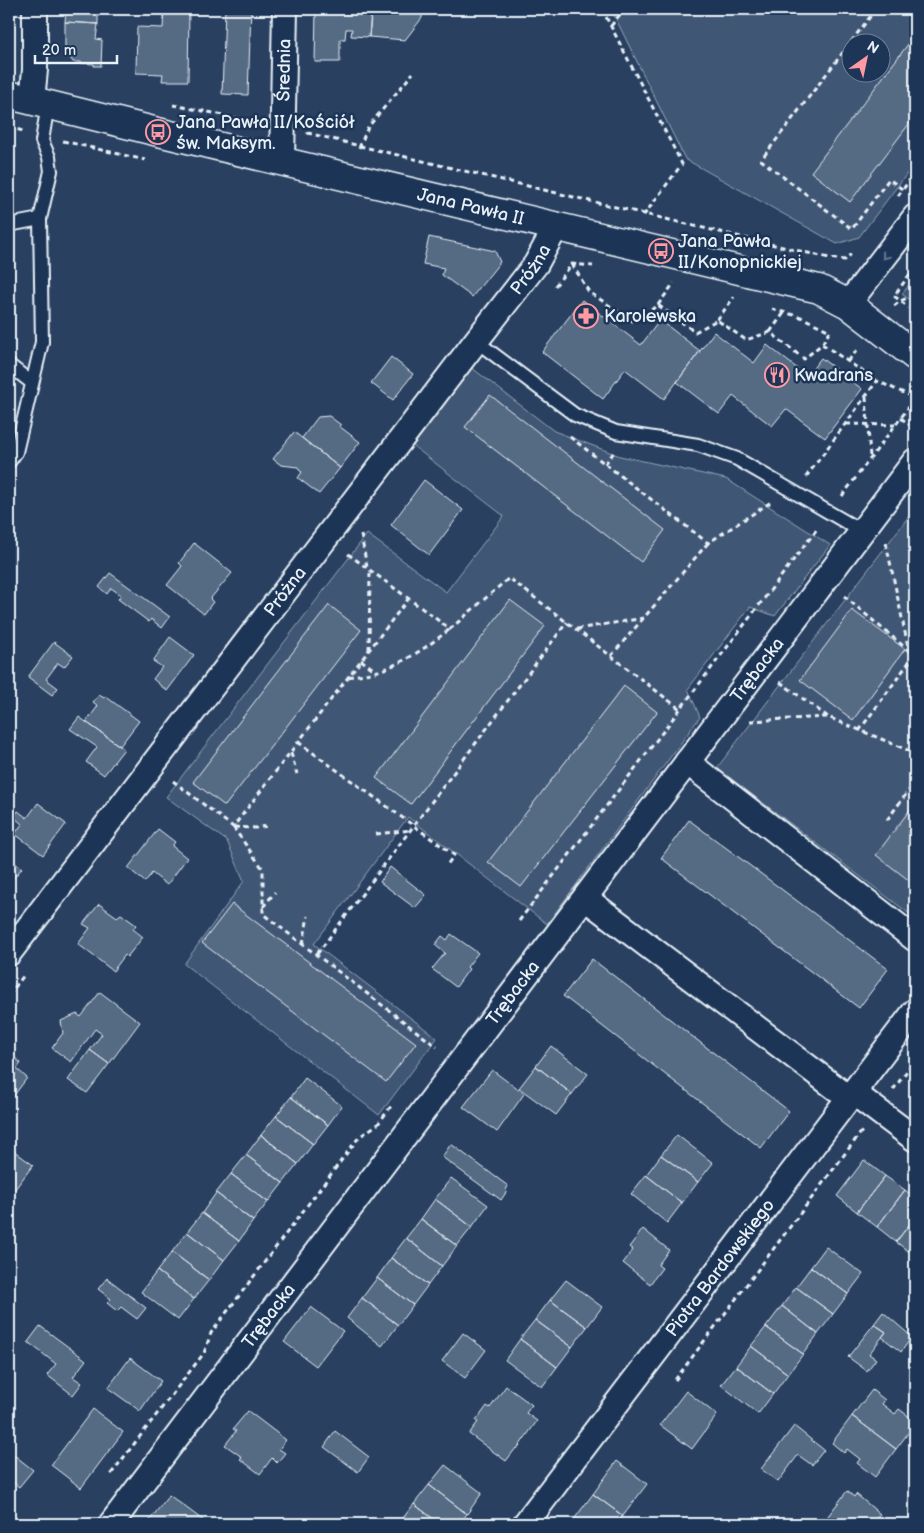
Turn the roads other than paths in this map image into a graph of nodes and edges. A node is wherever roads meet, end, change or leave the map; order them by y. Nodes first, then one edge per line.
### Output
1 (35, 9) edge
2 (285, 9) edge
3 (30, 100) edge
4 (282, 161) junction
5 (915, 217) edge
6 (40, 219) junction
7 (9, 225) edge
8 (556, 227) junction
9 (848, 304) junction
10 (476, 341) junction
11 (915, 356) edge
12 (9, 365) edge
13 (32, 383) junction
14 (915, 461) edge
15 (9, 462) edge
16 (862, 532) junction
17 (687, 762) junction
18 (585, 898) junction
19 (915, 939) edge
20 (9, 953) edge
21 (915, 1011) edge
22 (852, 1095) junction
23 (915, 1139) edge
24 (111, 1524) edge
25 (525, 1524) edge

1 - 3 street
2 - 4 street, Średnia
3 - 4 street, Jana Pawła II
3 - 6 lane
4 - 8 street, Jana Pawła II
5 -> 9 street
6 - 7 lane
6 - 13 lane
8 - 9 street, Jana Pawła II
8 - 10 street, Próżna
9 - 11 street, Jana Pawła II
10 - 16 lane
10 - 20 street, Próżna
12 - 13 lane
13 - 15 lane
14 - 16 street, Trębacka
16 - 17 street, Trębacka
17 - 18 street, Trębacka
17 - 19 street
18 - 22 street
18 - 24 street, Trębacka
21 - 22 street, Piotra Bardowskiego
22 - 23 street
22 - 25 street, Piotra Bardowskiego

